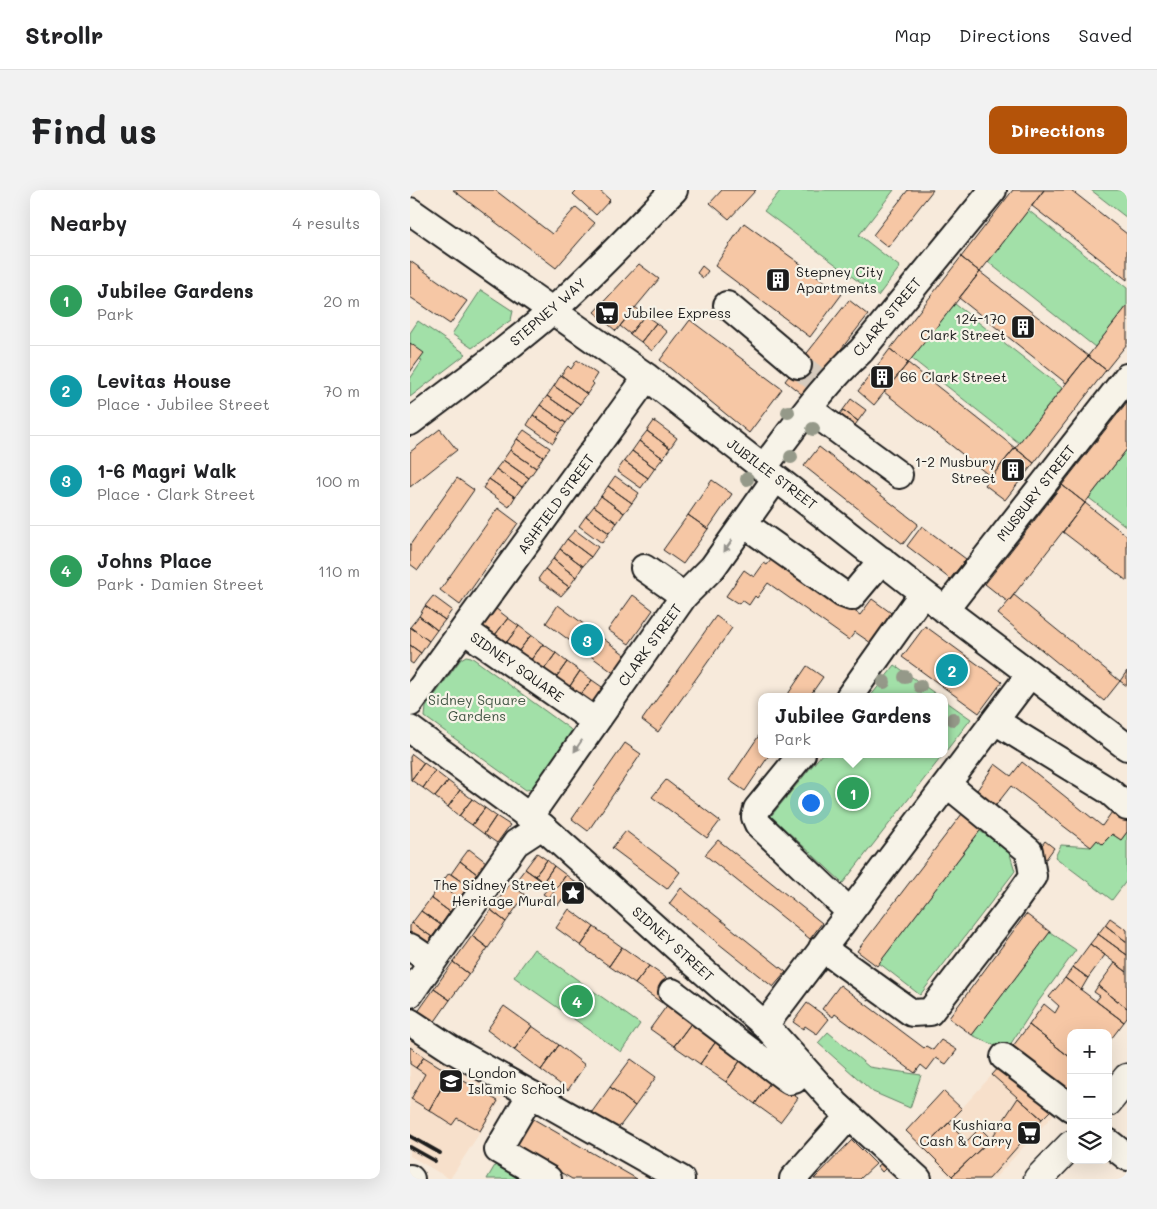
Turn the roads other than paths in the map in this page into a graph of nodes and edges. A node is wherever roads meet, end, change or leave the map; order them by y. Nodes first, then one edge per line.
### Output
1 (674, 190) edge
2 (993, 190) edge
3 (410, 210) edge
4 (727, 305) dead end
5 (553, 310) junction
6 (647, 377) junction
7 (814, 377) junction
8 (1127, 377) edge
9 (809, 409) junction
10 (410, 422) edge
11 (770, 473) junction
12 (899, 475) dead end
13 (744, 524) junction
14 (882, 560) junction
15 (644, 568) dead end
16 (923, 593) junction
17 (684, 596) junction
18 (945, 610) junction
19 (464, 630) junction
20 (1030, 674) junction
21 (852, 693) edge
22 (410, 703) edge
23 (994, 720) junction
24 (595, 721) junction
25 (410, 729) edge
26 (1126, 744) edge
27 (799, 758) edge
28 (947, 784) junction
29 (1127, 807) edge
30 (536, 821) junction
31 (850, 912) junction
32 (410, 947) edge
33 (822, 948) junction
34 (432, 962) junction
35 (672, 992) dead end
36 (410, 994) edge
37 (410, 1022) edge
38 (770, 1031) junction
39 (1004, 1057) dead end
40 (760, 1058) junction
41 (802, 1066) junction
42 (1127, 1078) edge
43 (531, 1094) junction
44 (1112, 1097) edge
45 (1067, 1105) edge
46 (849, 1116) junction
47 (1112, 1145) edge
48 (1067, 1148) edge
49 (1127, 1156) edge
50 (548, 1179) edge
51 (682, 1179) edge
52 (793, 1179) edge
53 (918, 1179) edge
54 (1038, 1179) edge

1 - 5 street, STEPNEY WAY
2 - 7 street, CLARK STREET
3 - 5 street, JUBILEE STREET
4 - 7 street
5 - 6 street, JUBILEE STREET
5 - 10 street, STEPNEY WAY
6 - 11 street, JUBILEE STREET
6 - 19 street, ASHFIELD STREET
7 - 9 street, CLARK STREET
8 - 18 street, MUSBURY STREET
9 - 11 street, CLARK STREET
9 - 12 street
11 - 13 street, CLARK STREET
11 - 14 street, JUBILEE STREET
13 - 14 street
13 -> 17 street, CLARK STREET
14 - 16 street, JUBILEE STREET
15 - 17 street
16 - 18 street, JUBILEE STREET
16 - 21 street
17 - 24 street, CLARK STREET
18 - 20 street, JUBILEE STREET
19 - 22 street, SIDNEY SQUARE
19 - 24 street, SIDNEY SQUARE
20 - 23 street
20 - 26 street, JUBILEE STREET
23 - 28 street
23 - 29 street
24 -> 30 street, CLARK STREET
25 - 30 street, SIDNEY STREET
27 - 31 street
28 - 31 street
28 - 33 street
30 - 34 street, CLARK STREET
30 - 38 street, SIDNEY STREET
31 - 33 street
32 - 34 street
33 - 38 street
34 - 36 street, CLARK STREET
35 - 40 street
37 - 43 street
38 - 40 street
38 - 41 street, SIDNEY STREET
39 - 45 street
40 - 41 street
41 - 46 street, SIDNEY STREET
42 - 44 highway
43 - 50 street
43 - 51 street
46 - 52 street
46 - 53 street, SIDNEY STREET
47 - 49 street
48 - 54 highway

